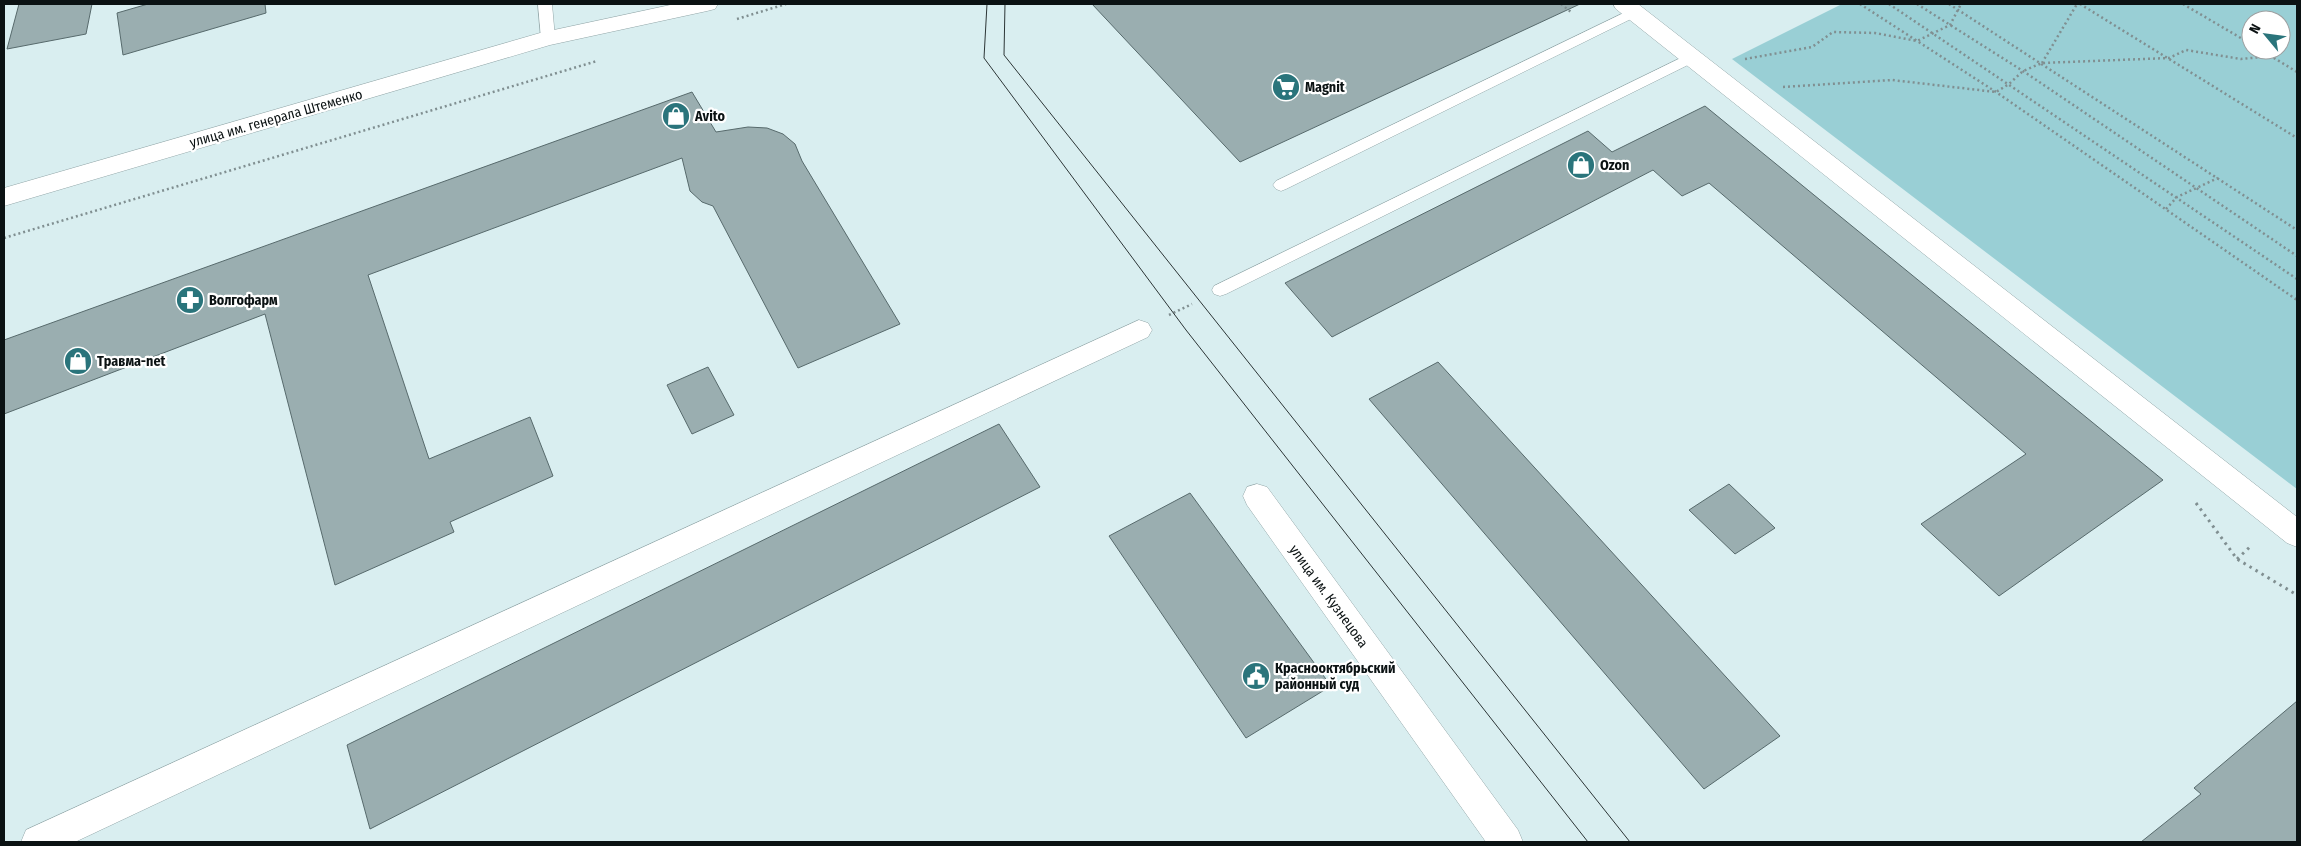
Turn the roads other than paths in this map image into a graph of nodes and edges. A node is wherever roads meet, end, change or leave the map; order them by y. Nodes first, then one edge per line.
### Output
1 (545, 4) edge
2 (630, 4) edge
3 (707, 4) edge
4 (1629, 8) edge
5 (548, 38) junction
6 (1693, 57) junction
7 (1281, 185) dead end
8 (4, 197) edge
9 (1220, 290) road end
10 (1139, 330) road end
11 (1258, 496) dead end
12 (2297, 534) edge
13 (38, 842) edge
14 (1506, 842) edge

1 - 5 lane
2 - 5 street, улица им. генерала Штеменко
3 - 5 street, улица им. генерала Штеменко
4 - 6 street
4 - 7 lane
5 - 8 street, улица им. генерала Штеменко
6 - 9 lane
6 - 12 street
10 - 13 street
11 - 14 street, улица им. Кузнецова

